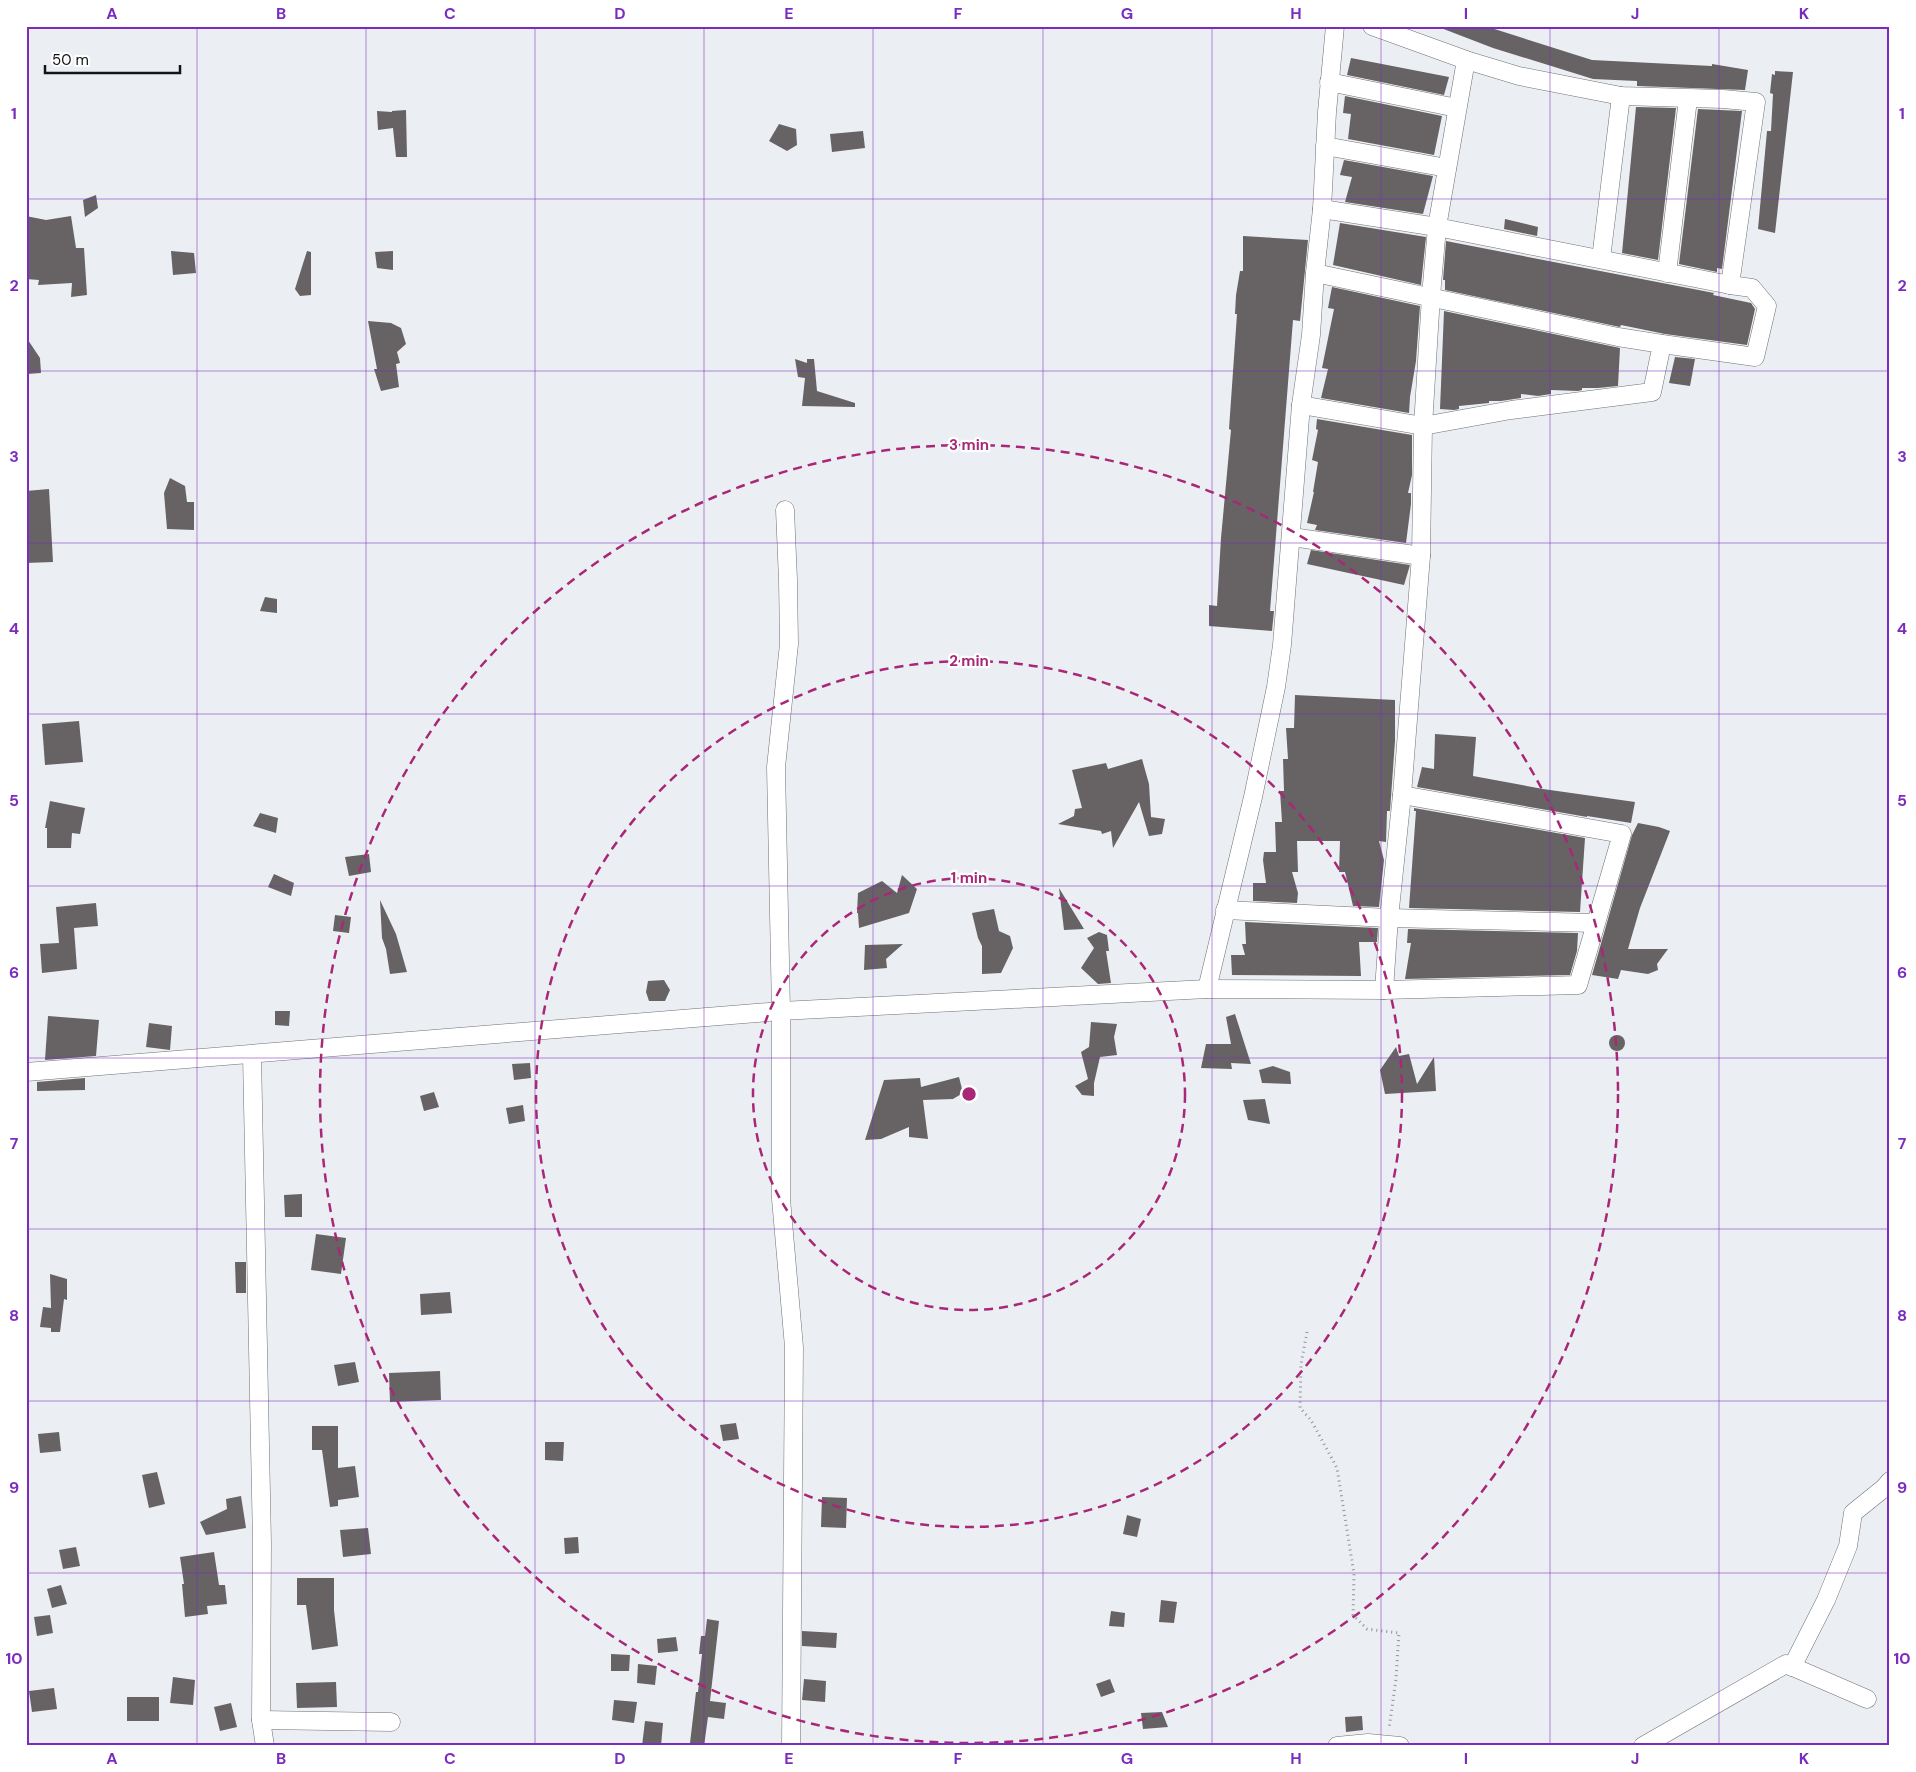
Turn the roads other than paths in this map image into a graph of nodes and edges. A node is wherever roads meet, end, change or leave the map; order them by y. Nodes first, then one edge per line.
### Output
1 (1336, 26) edge
2 (1372, 26) edge
3 (1466, 60) junction
4 (1330, 82) junction
5 (1621, 96) junction
6 (1688, 99) junction
7 (1457, 108) junction
8 (1325, 146) junction
9 (1447, 168) junction
10 (1322, 209) junction
11 (1437, 227) junction
12 (1601, 259) junction
13 (1315, 273) junction
14 (1667, 273) junction
15 (1730, 285) junction
16 (1431, 296) junction
17 (1662, 344) junction
18 (1300, 405) junction
19 (1423, 426) junction
20 (784, 510) dead end
21 (1292, 537) junction
22 (1421, 556) junction
23 (1402, 795) junction
24 (1225, 910) junction
25 (1389, 918) junction
26 (1595, 923) junction
27 (1207, 989) junction
28 (1384, 990) junction
29 (781, 1011) junction
30 (252, 1055) junction
31 (26, 1072) edge
32 (1890, 1480) edge
33 (1792, 1667) junction
34 (1867, 1699) dead end
35 (261, 1720) junction
36 (391, 1722) dead end
37 (1393, 1745) edge
38 (265, 1746) edge
39 (790, 1746) edge
40 (1337, 1746) edge
41 (1643, 1746) edge

1 - 4 street
2 - 3 street
3 - 5 street
3 - 7 street
4 - 7 street
4 - 8 street
5 - 6 street
5 - 12 street
6 - 14 street
6 - 15 street
7 - 9 street
8 - 9 street
8 - 10 street
9 - 11 street
10 - 11 street
10 - 13 street
11 - 12 street
11 - 16 street
12 - 14 street
13 - 16 street
13 - 18 street
14 - 15 street
15 - 17 street
16 - 17 street
16 - 19 street
17 - 19 street
18 - 19 street
18 - 21 street
19 - 22 street
20 - 29 street
21 - 22 street
21 - 24 street
22 - 23 street
23 - 25 street
23 - 26 street
24 - 25 street
24 - 27 street
25 - 26 street
25 - 28 street
26 - 28 street
27 - 28 street
27 - 29 street
29 - 30 street
29 - 39 street
30 - 31 street
30 - 35 street
32 - 33 street
33 - 34 street
33 - 41 street
35 - 36 street
35 - 38 street
37 - 40 street

